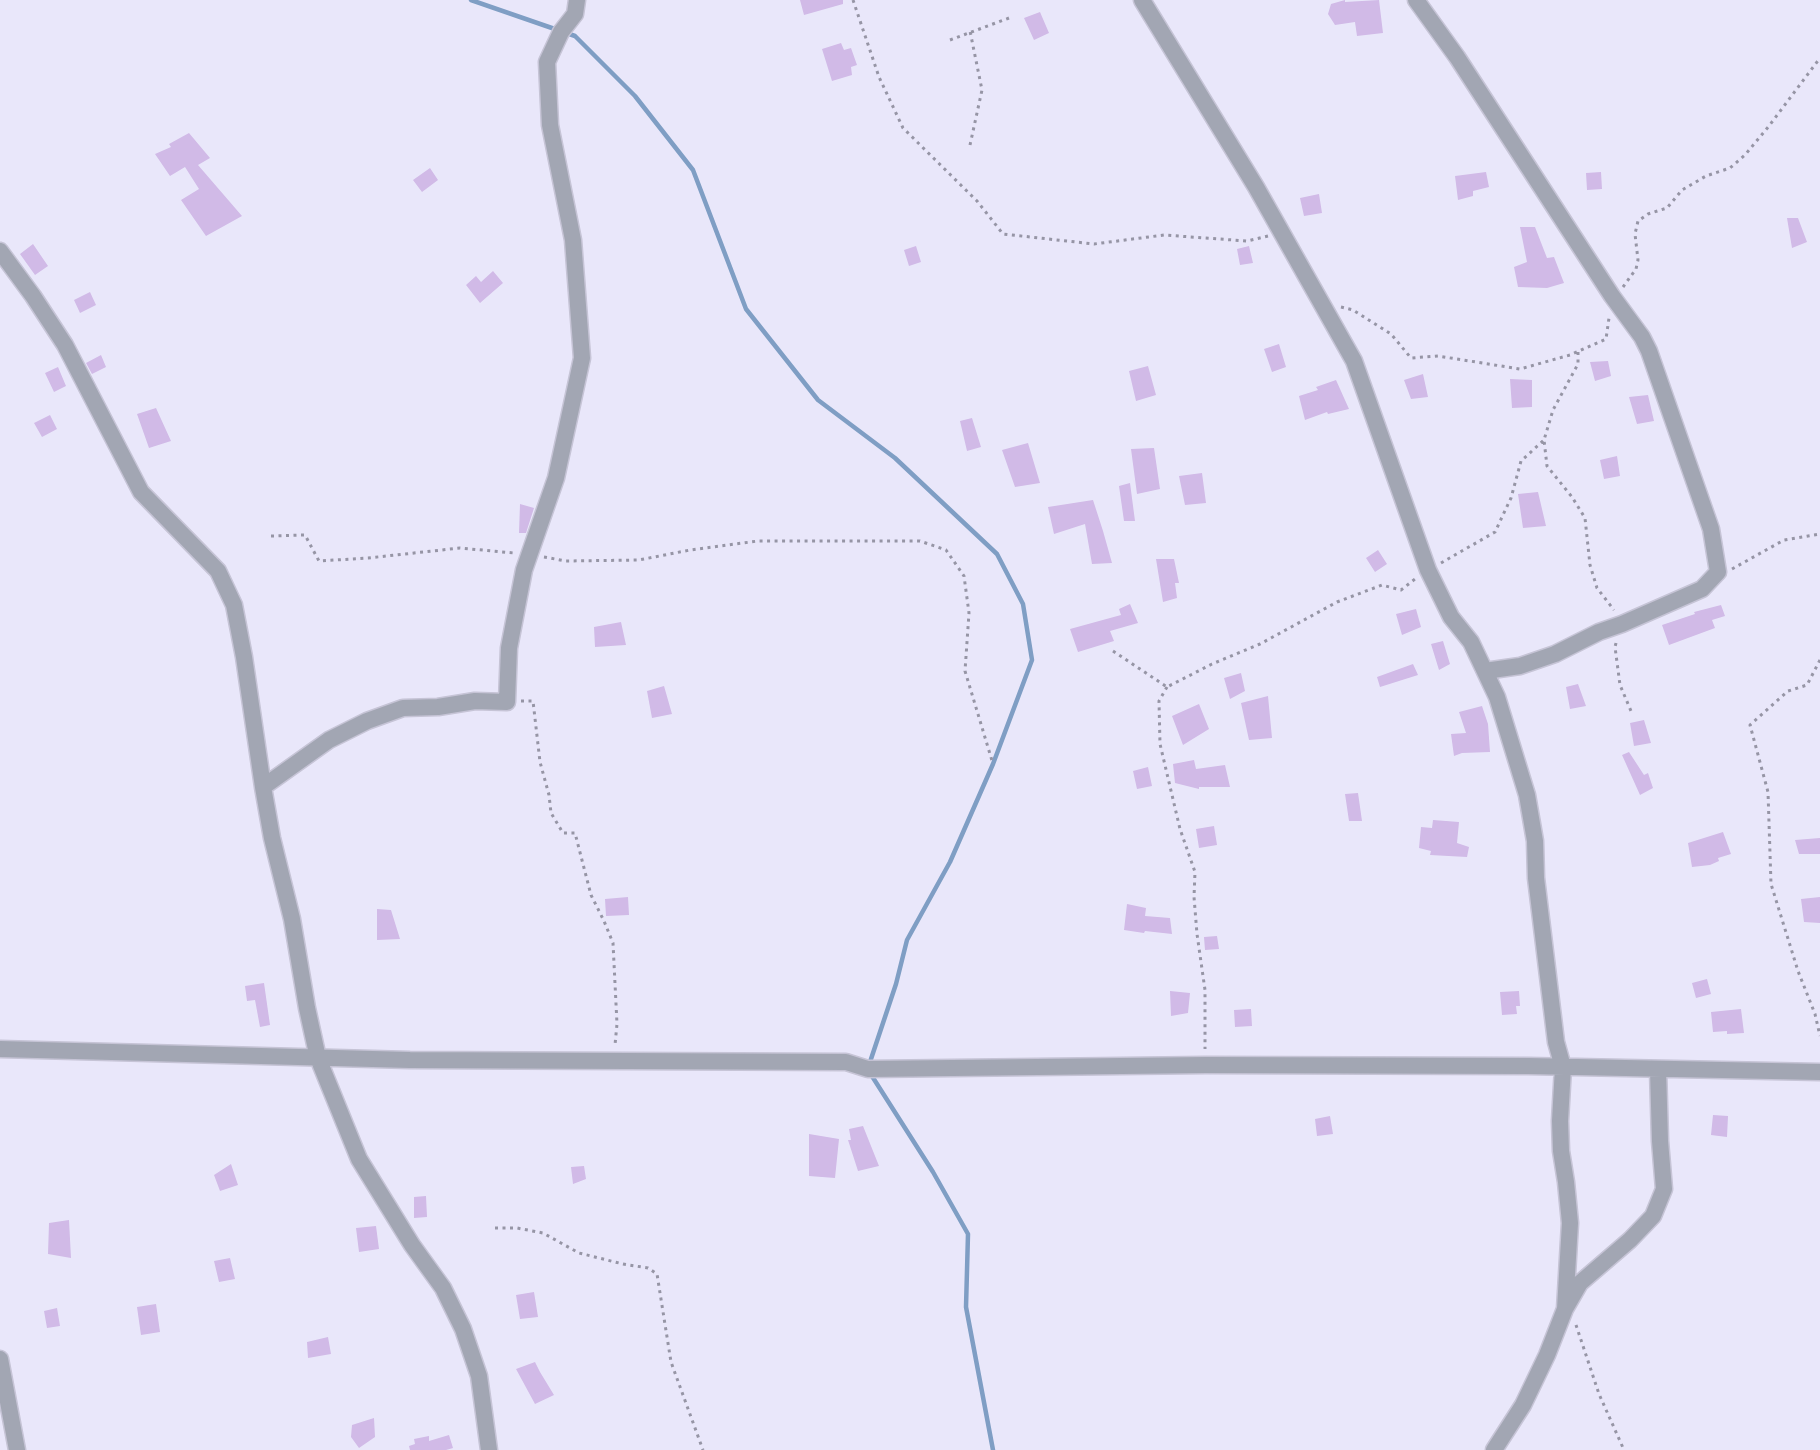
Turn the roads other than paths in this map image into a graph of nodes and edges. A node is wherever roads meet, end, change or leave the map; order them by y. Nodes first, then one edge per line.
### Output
1 (577, 0) edge
2 (1142, 0) edge
3 (1416, 0) edge
4 (0, 250) edge
5 (1485, 671) junction
6 (263, 787) junction
7 (0, 1049) edge
8 (318, 1058) junction
9 (1563, 1067) junction
10 (1658, 1069) junction
11 (1820, 1072) edge
12 (1567, 1304) junction
13 (0, 1359) edge
14 (17, 1450) edge
15 (489, 1450) edge
16 (1494, 1450) edge

1 - 6 street
2 - 5 street
3 - 5 street
4 - 6 street
5 - 9 street
6 - 8 street
7 - 8 street
8 - 9 street
8 - 15 street
9 - 10 street
9 - 12 street
10 - 11 street
10 - 12 street
12 - 16 street
13 - 14 street

